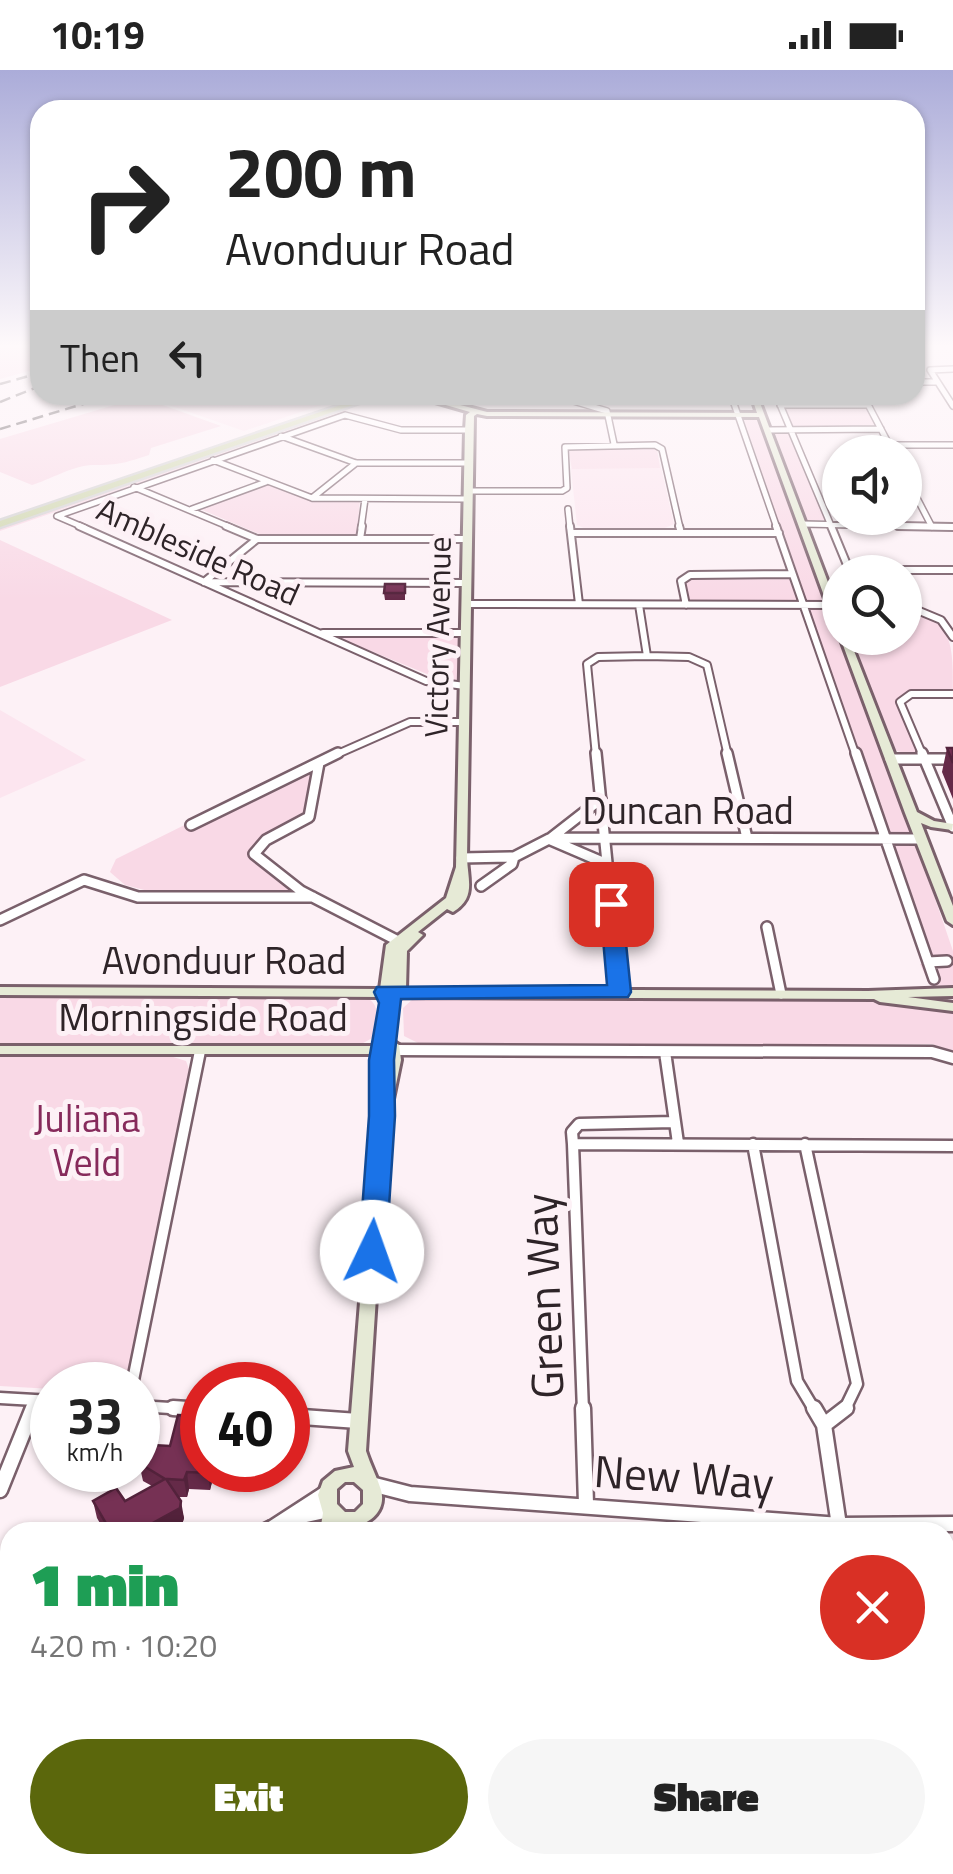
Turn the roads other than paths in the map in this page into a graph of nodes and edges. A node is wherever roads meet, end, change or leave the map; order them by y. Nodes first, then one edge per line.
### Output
1 (254, 432) edge
2 (266, 432) edge
3 (292, 432) edge
4 (473, 432) edge
5 (612, 432) edge
6 (745, 432) edge
7 (769, 432) edge
8 (791, 432) edge
9 (281, 436) junction
10 (614, 444) junction
11 (922, 445) edge
12 (953, 445) edge
13 (213, 460) junction
14 (356, 463) junction
15 (469, 463) junction
16 (266, 482) junction
17 (134, 487) junction
18 (468, 495) junction
19 (312, 498) junction
20 (364, 499) junction
21 (822, 507) edge
22 (922, 507) edge
23 (192, 509) junction
24 (568, 510) dead end
25 (0, 520) edge
26 (922, 526) edge
27 (932, 526) junction
28 (804, 527) junction
29 (822, 527) edge
30 (953, 527) edge
31 (572, 533) junction
32 (681, 533) junction
33 (779, 534) junction
34 (257, 538) junction
35 (360, 539) junction
36 (468, 539) junction
37 (922, 570) edge
38 (953, 570) edge
39 (792, 574) junction
40 (822, 577) edge
41 (204, 582) junction
42 (467, 583) junction
43 (466, 604) junction
44 (579, 604) junction
45 (639, 604) junction
46 (686, 604) junction
47 (804, 605) junction
48 (822, 605) edge
49 (922, 612) edge
50 (466, 633) junction
51 (321, 634) junction
52 (953, 637) edge
53 (850, 655) edge
54 (648, 656) junction
55 (465, 686) junction
56 (953, 694) edge
57 (464, 722) junction
58 (890, 759) junction
59 (922, 759) junction
60 (953, 759) edge
61 (320, 763) junction
62 (602, 799) junction
63 (910, 813) junction
64 (191, 825) dead end
65 (952, 827) edge
66 (604, 838) junction
67 (747, 838) junction
68 (884, 838) junction
69 (920, 839) junction
70 (549, 840) junction
71 (514, 857) junction
72 (461, 863) junction
73 (607, 864) junction
74 (481, 886) dead end
75 (314, 896) junction
76 (0, 920) edge
77 (953, 921) edge
78 (767, 927) dead end
79 (400, 942) junction
80 (947, 961) dead end
81 (928, 962) junction
82 (934, 979) dead end
83 (0, 991) edge
84 (620, 992) junction
85 (953, 992) edge
86 (780, 994) junction
87 (392, 995) junction
88 (868, 995) junction
89 (953, 1007) edge
90 (388, 1045) junction
91 (0, 1050) edge
92 (200, 1051) junction
93 (665, 1052) junction
94 (950, 1056) edge
95 (674, 1122) junction
96 (678, 1143) junction
97 (573, 1144) junction
98 (753, 1144) junction
99 (805, 1144) junction
100 (953, 1146) edge
101 (137, 1362) edge
102 (0, 1398) edge
103 (30, 1400) edge
104 (30, 1416) edge
105 (310, 1418) edge
106 (358, 1421) junction
107 (824, 1425) junction
108 (357, 1451) junction
109 (340, 1478) junction
110 (371, 1489) junction
111 (0, 1490) edge
112 (586, 1504) junction
113 (329, 1505) junction
114 (290, 1522) edge
115 (328, 1522) edge
116 (349, 1522) edge
117 (354, 1522) edge
118 (769, 1522) edge
119 (839, 1522) edge

1 - 25 main road
2 - 25 main road
3 - 9 street
4 - 15 street, Victory Avenue
5 - 10 street
6 - 33 street
7 - 28 street
8 - 21 street
9 - 13 street
9 - 14 street
10 - 18 street
10 - 32 street
11 - 12 street
13 - 16 street
13 - 17 street
14 - 15 street
14 - 19 street
15 - 18 street, Victory Avenue
16 - 19 street
16 - 23 street
17 - 23 street
17 - 41 street, Ambleside Road
18 - 20 street
18 - 36 street, Victory Avenue
19 - 20 street
20 - 35 street
22 - 27 street
23 - 34 street
24 - 31 street
26 - 27 street
27 - 30 street
28 - 29 street
28 - 40 street
31 - 32 street
31 - 44 street
32 - 33 street
33 - 39 street
34 - 35 street
34 - 41 street
35 - 36 street
36 - 42 street, Victory Avenue
37 - 38 street
39 - 46 street
39 - 47 street
41 - 42 street
41 - 51 street, Ambleside Road
42 - 43 street, Victory Avenue
43 - 44 street
43 - 50 street, Victory Avenue
44 - 45 street
45 - 46 street
45 - 54 street
46 - 47 street
47 - 48 street
47 - 68 street
49 - 52 street
50 - 51 street, Ambleside Road
50 - 55 street, Victory Avenue
51 - 55 street, Ambleside Road
53 - 58 street
54 - 62 street
54 - 67 street
55 - 57 street, Victory Avenue
56 - 59 street
57 - 61 street
57 - 72 street, Victory Avenue
58 - 59 street
58 - 63 street
59 - 60 street
59 - 65 street
61 - 64 street
61 - 75 street
62 - 66 street
62 - 70 street
63 - 65 street
63 - 69 street
66 - 67 street, Duncan Road
66 - 70 street, Duncan Road
66 - 73 street
67 - 68 street, Duncan Road
68 - 69 street, Duncan Road
68 - 81 street
69 - 77 street
70 - 71 street, Duncan Road
70 - 73 street
71 - 72 street, Duncan Road
71 - 74 street
72 - 79 street, Victory Avenue
73 - 84 street
75 - 76 street
75 - 79 street
78 - 86 street
79 - 87 street
80 - 81 street
81 - 82 street
83 - 87 street, Avonduur Road
84 - 86 street, Avonduur Road
84 - 87 street, Avonduur Road
85 - 88 street, Avonduur Road
86 - 88 street, Avonduur Road
87 - 90 street
88 - 89 street, Avonduur Road
90 - 92 street, Morningside Road
90 - 93 street, Morningside Road
90 - 106 street
91 - 92 street, Morningside Road
92 - 101 street
93 - 94 street, Morningside Road
93 - 95 street
95 - 96 street
95 - 97 street, Green Way
96 - 97 street, Green Way
96 - 98 street, Green Way
97 - 112 street, Green Way
98 - 99 street, Green Way
98 - 107 street
99 - 100 street, Green Way
99 - 107 street
102 - 103 street
104 - 111 street
105 - 106 street
106 - 108 street
107 - 119 street
108 - 109 street
108 - 110 street
109 - 110 street
109 - 113 street
110 - 112 street, New Way
110 - 117 street
112 - 118 street, New Way
113 - 114 street
113 - 115 street
113 - 116 street

